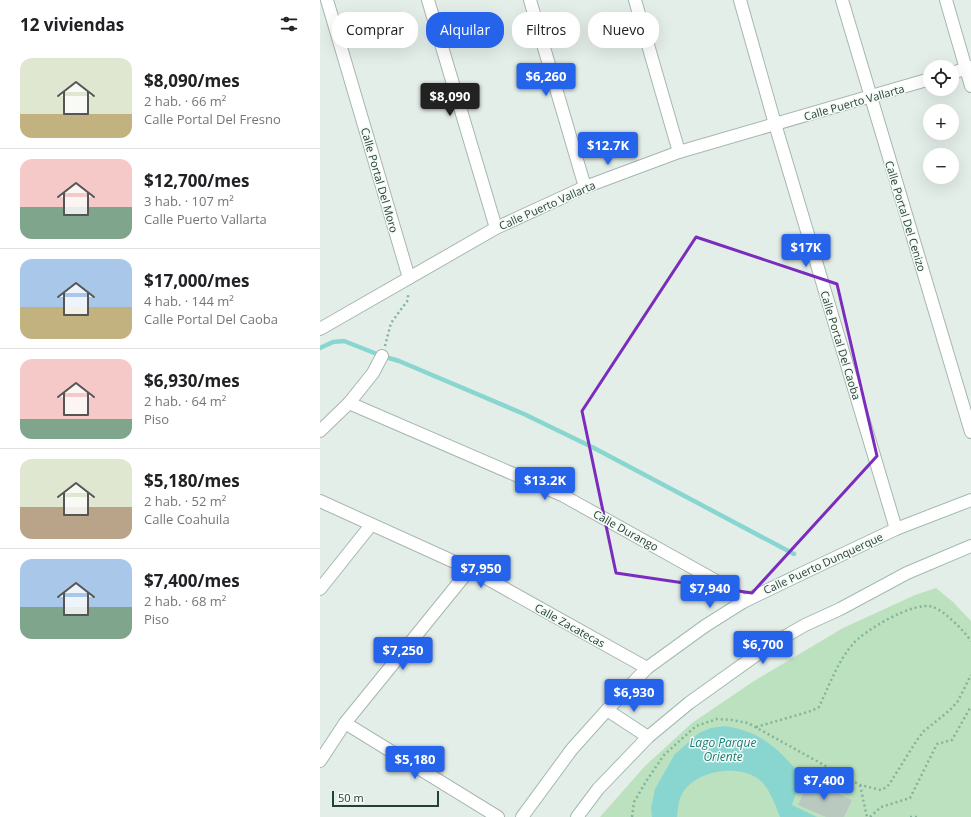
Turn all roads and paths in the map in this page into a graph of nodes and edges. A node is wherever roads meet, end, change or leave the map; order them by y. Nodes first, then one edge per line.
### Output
1 (327, 0) edge
2 (428, 0) edge
3 (530, 0) edge
4 (635, 0) edge
5 (740, 0) edge
6 (842, 0) edge
7 (946, 0) edge
8 (968, 68) edge
9 (923, 81) edge
10 (971, 86) edge
11 (870, 97) junction
12 (775, 124) junction
13 (679, 152) junction
14 (585, 187) junction
15 (496, 228) junction
16 (408, 278) junction
17 (321, 326) edge
18 (382, 356) joint
19 (349, 403) junction
20 (320, 431) edge
21 (971, 432) edge
22 (971, 500) edge
23 (320, 501) edge
24 (371, 525) junction
25 (896, 529) junction
26 (971, 546) edge
27 (470, 569) junction
28 (320, 589) edge
29 (743, 602) junction
30 (971, 641) edge
31 (647, 668) junction
32 (971, 675) edge
33 (971, 708) edge
34 (607, 710) junction
35 (345, 723) junction
36 (756, 727) junction
37 (648, 737) junction
38 (320, 761) edge
39 (860, 785) junction
40 (498, 817) edge
41 (522, 817) edge
42 (577, 817) edge
43 (632, 817) edge
44 (866, 817) edge
45 (870, 817) edge
46 (910, 817) edge
47 (917, 817) edge

1 - 16 street, Calle Portal Del Moro
2 - 15 street
3 - 14 street
4 - 13 street
5 - 12 street, Calle Portal Del Caoba
6 - 11 street, Calle Portal Del Cenizo
7 - 8 street
8 - 10 street
9 - 11 street, Calle Puerto Vallarta
11 - 12 street, Calle Puerto Vallarta
11 - 21 street, Calle Portal Del Cenizo
12 - 13 street, Calle Puerto Vallarta
12 - 25 street, Calle Portal Del Caoba
13 - 14 street, Calle Puerto Vallarta
14 - 15 street, Calle Puerto Vallarta
15 - 16 street, Calle Puerto Vallarta
16 - 17 street, Calle Puerto Vallarta
16 - 18 path
18 - 19 street
19 - 20 street
19 - 29 street, Calle Durango
22 - 25 street, Calle Puerto Dunquerque
23 - 24 street, Calle Zacatecas
24 - 27 street, Calle Zacatecas
24 - 28 street
25 - 29 street, Calle Puerto Dunquerque
26 - 37 street
27 - 31 street, Calle Zacatecas
27 - 35 street
29 - 31 street, Calle Puerto Dunquerque
30 - 36 path
31 - 34 street, Calle Puerto Dunquerque
32 - 39 path
33 - 45 path
34 - 37 street
34 - 41 street, Calle Puerto Dunquerque
35 - 38 street
35 - 40 street
36 - 39 path
36 - 43 path
37 - 42 street
39 - 44 path
46 - 47 path

